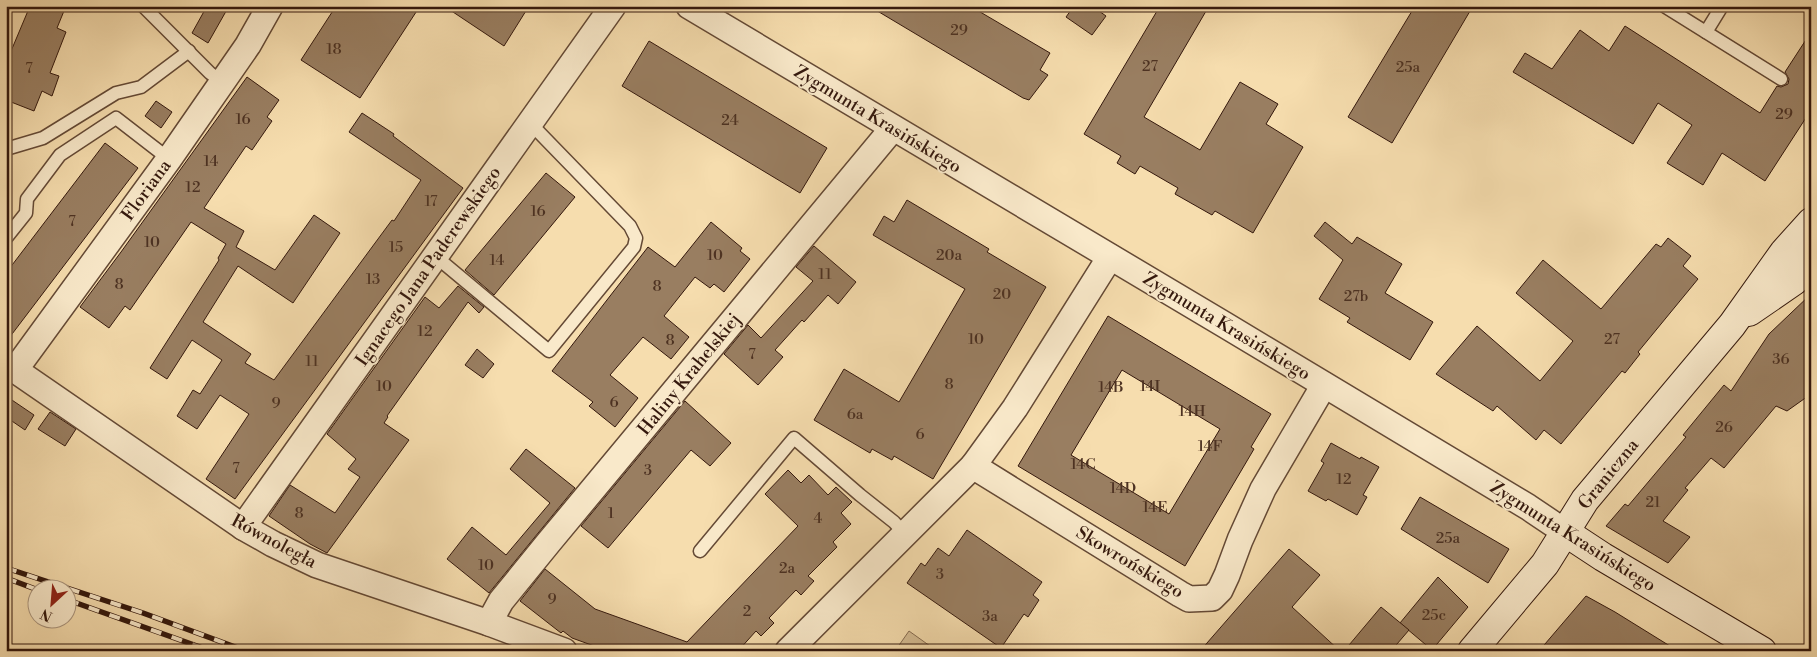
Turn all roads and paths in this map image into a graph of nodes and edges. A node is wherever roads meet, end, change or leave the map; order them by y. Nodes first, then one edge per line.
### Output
1 (143, 6) edge
2 (270, 6) edge
3 (613, 6) edge
4 (688, 6) edge
5 (1664, 6) edge
6 (1722, 6) edge
7 (1706, 32) junction
8 (189, 52) junction
9 (1781, 80) dead end
10 (222, 82) junction
11 (530, 123) junction
12 (892, 128) junction
13 (6, 149) edge
14 (169, 159) junction
15 (1811, 222) edge
16 (6, 238) edge
17 (435, 256) junction
18 (1110, 257) junction
19 (1811, 261) edge
20 (1732, 325) junction
21 (14, 370) joint
22 (1324, 385) junction
23 (973, 466) junction
24 (242, 526) junction
25 (1565, 532) junction
26 (905, 534) junction
27 (700, 552) dead end
28 (489, 623) junction
29 (564, 651) edge
30 (788, 651) edge
31 (1472, 651) edge
32 (1762, 651) edge

1 - 8 lane
2 - 10 street, Floriana
3 - 11 street, Ignacego Jana Paderewskiego
4 - 12 street, Zygmunta Krasińskiego
5 - 7 lane
6 - 7 lane
7 - 9 lane
8 - 10 lane
8 - 13 lane
10 - 14 street, Floriana
11 - 17 street, Ignacego Jana Paderewskiego
11 - 17 lane
12 - 18 street, Zygmunta Krasińskiego
12 - 28 street, Haliny Krahelskiej
14 - 16 lane
14 - 21 street, Floriana
15 - 20 street, Graniczna
17 - 24 street, Ignacego Jana Paderewskiego
18 - 22 street, Zygmunta Krasińskiego
18 - 23 street
19 - 20 street, Graniczna
20 - 25 street, Graniczna
21 - 24 street, Równoległa
22 - 23 street, Skowrońskiego
22 - 25 street, Zygmunta Krasińskiego
23 - 26 street
24 - 28 street, Równoległa
25 - 31 street, Graniczna
25 - 32 street, Zygmunta Krasińskiego
26 - 27 lane
26 - 30 street
28 - 29 street, Równoległa

